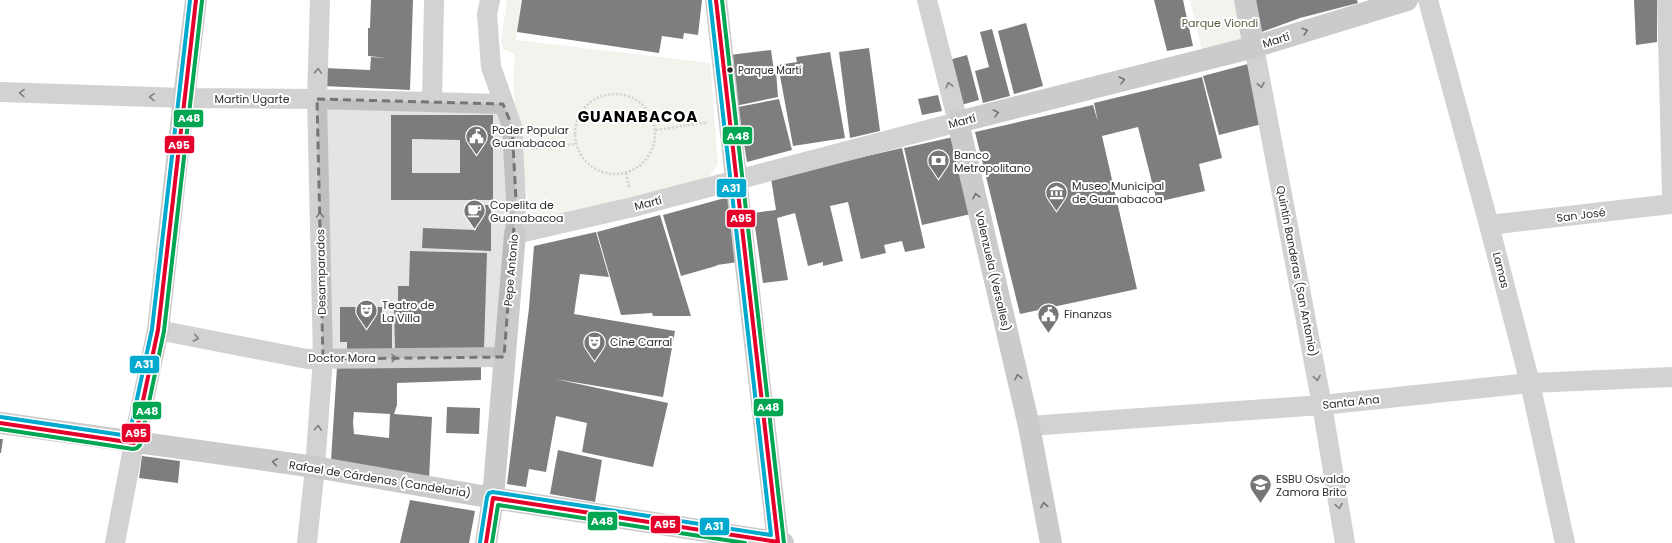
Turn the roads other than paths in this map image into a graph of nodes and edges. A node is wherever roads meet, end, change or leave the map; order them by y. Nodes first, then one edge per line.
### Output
1 (196, 0) edge
2 (320, 0) edge
3 (434, 0) edge
4 (490, 0) edge
5 (716, 0) edge
6 (927, 0) edge
7 (1245, 0) edge
8 (1407, 0) edge
9 (1428, 0) edge
10 (1667, 0) edge
11 (1254, 47) junction
12 (0, 92) edge
13 (184, 98) junction
14 (317, 99) junction
15 (432, 101) junction
16 (503, 104) junction
17 (958, 122) junction
18 (737, 180) junction
19 (1672, 194) edge
20 (1672, 204) edge
21 (1490, 225) junction
22 (515, 234) junction
23 (158, 330) junction
24 (504, 357) junction
25 (323, 359) junction
26 (1672, 377) edge
27 (1530, 383) junction
28 (1322, 405) junction
29 (0, 423) edge
30 (1029, 426) junction
31 (134, 442) junction
32 (315, 467) junction
33 (493, 498) junction
34 (115, 543) edge
35 (306, 543) edge
36 (486, 543) edge
37 (780, 543) edge
38 (1051, 543) edge
39 (1345, 543) edge
40 (1565, 543) edge

1 - 13 main road
14 -> 2 street, Desamparados
3 - 15 street
4 - 16 street, Pepe Antonio
5 - 18 main road
17 -> 6 street, Valenzuela (Versalles)
7 - 11 main road, Quintín Banderas (San Antonio)
11 -> 8 main road, Martí
9 - 21 street, Lamas
10 - 19 street
17 -> 11 main road, Martí
11 -> 28 street, Quintín Banderas (San Antonio)
13 -> 12 street, Martín Ugarte
13 - 14 street, Martín Ugarte
13 - 23 main road
14 - 15 street, Martín Ugarte
25 -> 14 street, Desamparados
15 - 16 street, Martín Ugarte
16 - 22 street, Pepe Antonio
17 - 18 street, Martí
30 -> 17 main road, Valenzuela (Versalles)
18 - 22 street, Martí
18 - 37 main road
20 - 21 street, San José
21 - 27 street, Lamas
22 - 24 main road, Pepe Antonio
23 -> 25 street, Doctor Mora
23 - 31 main road
25 -> 24 street, Doctor Mora
24 - 33 main road, Pepe Antonio
32 -> 25 street, Desamparados
26 - 27 street, Santa Ana
27 - 28 street, Santa Ana
27 - 40 street, Lamas
28 - 30 street, Santa Ana
28 -> 39 street, Quintín Banderas (San Antonio)
29 - 31 main road, Rafael de Cárdenas (Candelaria)
38 -> 30 main road, Valenzuela (Versalles)
32 -> 31 main road, Rafael de Cárdenas (Candelaria)
31 - 34 street
32 - 33 main road, Rafael de Cárdenas (Candelaria)
32 - 35 street, Desamparados
33 - 36 main road, Pepe Antonio
33 - 37 main road, Rafael de Cárdenas (Candelaria)

